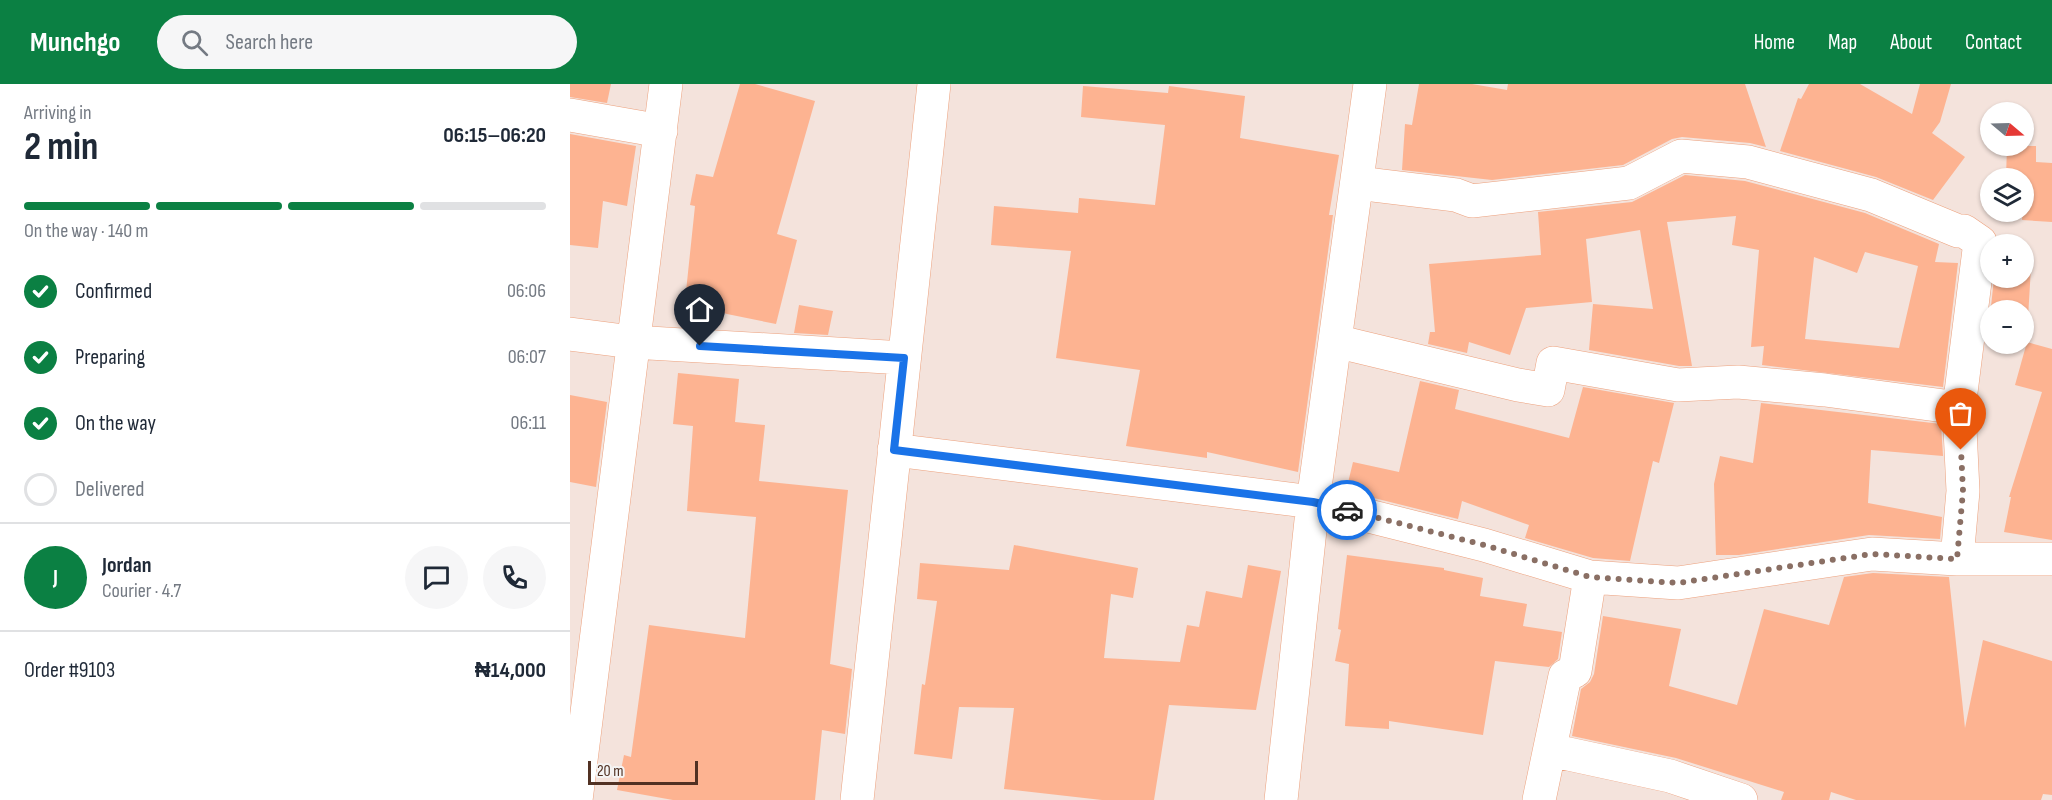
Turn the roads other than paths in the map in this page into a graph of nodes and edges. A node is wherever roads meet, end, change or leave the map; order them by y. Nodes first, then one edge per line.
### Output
1 (666, 84) edge
2 (934, 84) edge
3 (1370, 84) edge
4 (570, 115) edge
5 (661, 131) junction
6 (1357, 183) junction
7 (570, 334) edge
8 (1335, 341) junction
9 (632, 342) junction
10 (904, 358) junction
11 (1959, 408) junction
12 (894, 450) junction
13 (1313, 502) junction
14 (1957, 559) junction
15 (2052, 559) edge
16 (1590, 577) junction
17 (581, 668) edge
18 (1550, 750) junction
19 (576, 800) edge
20 (857, 800) edge
21 (1281, 800) edge
22 (1539, 800) edge
23 (1741, 800) edge

1 - 5 street
2 - 10 street
3 - 6 street
4 - 5 street
5 - 9 street
6 - 8 street
6 - 11 street
7 - 9 street
8 - 11 street
8 - 13 street
9 - 10 street
9 - 17 street
10 - 12 street
11 - 14 street
12 - 13 street
12 - 20 street
13 - 16 street
13 - 21 street
14 - 15 street
14 - 16 street
16 - 18 street
17 - 19 street
18 - 22 street
18 - 23 street

